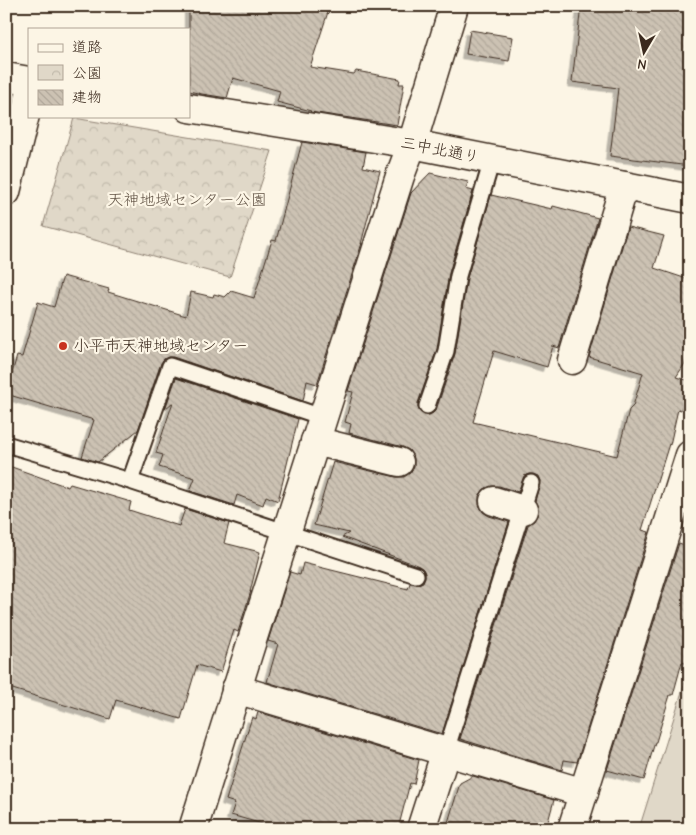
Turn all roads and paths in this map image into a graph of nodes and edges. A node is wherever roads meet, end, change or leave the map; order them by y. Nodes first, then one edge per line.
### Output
1 (454, 6) edge
2 (6, 77) edge
3 (28, 81) edge
4 (28, 103) edge
5 (190, 108) edge
6 (412, 144) junction
7 (492, 160) junction
8 (624, 186) junction
9 (6, 192) edge
10 (690, 199) edge
11 (572, 360) dead end
12 (427, 406) dead end
13 (318, 429) junction
14 (6, 444) edge
15 (690, 455) edge
16 (399, 462) dead end
17 (130, 481) junction
18 (531, 483) dead end
19 (494, 501) dead end
20 (523, 510) junction
21 (287, 532) junction
22 (416, 575) dead end
23 (236, 689) junction
24 (446, 751) junction
25 (584, 793) junction
26 (196, 828) edge
27 (421, 829) edge
28 (572, 829) edge

1 - 6 street
2 - 3 street
4 - 9 street
5 - 6 street, 三中北通り
6 - 7 street, 三中北通り
6 - 13 street
7 - 8 street, 三中北通り
7 - 12 lane
8 - 10 street, 三中北通り
8 - 11 street
13 - 16 street
13 - 17 lane
13 - 21 street
14 - 17 lane
15 - 25 street
17 - 21 lane
18 - 20 lane
19 - 20 street
20 - 24 lane
21 - 22 lane
21 - 23 street
23 - 24 street
23 - 26 street
24 - 25 street
24 - 27 street
25 - 28 street

